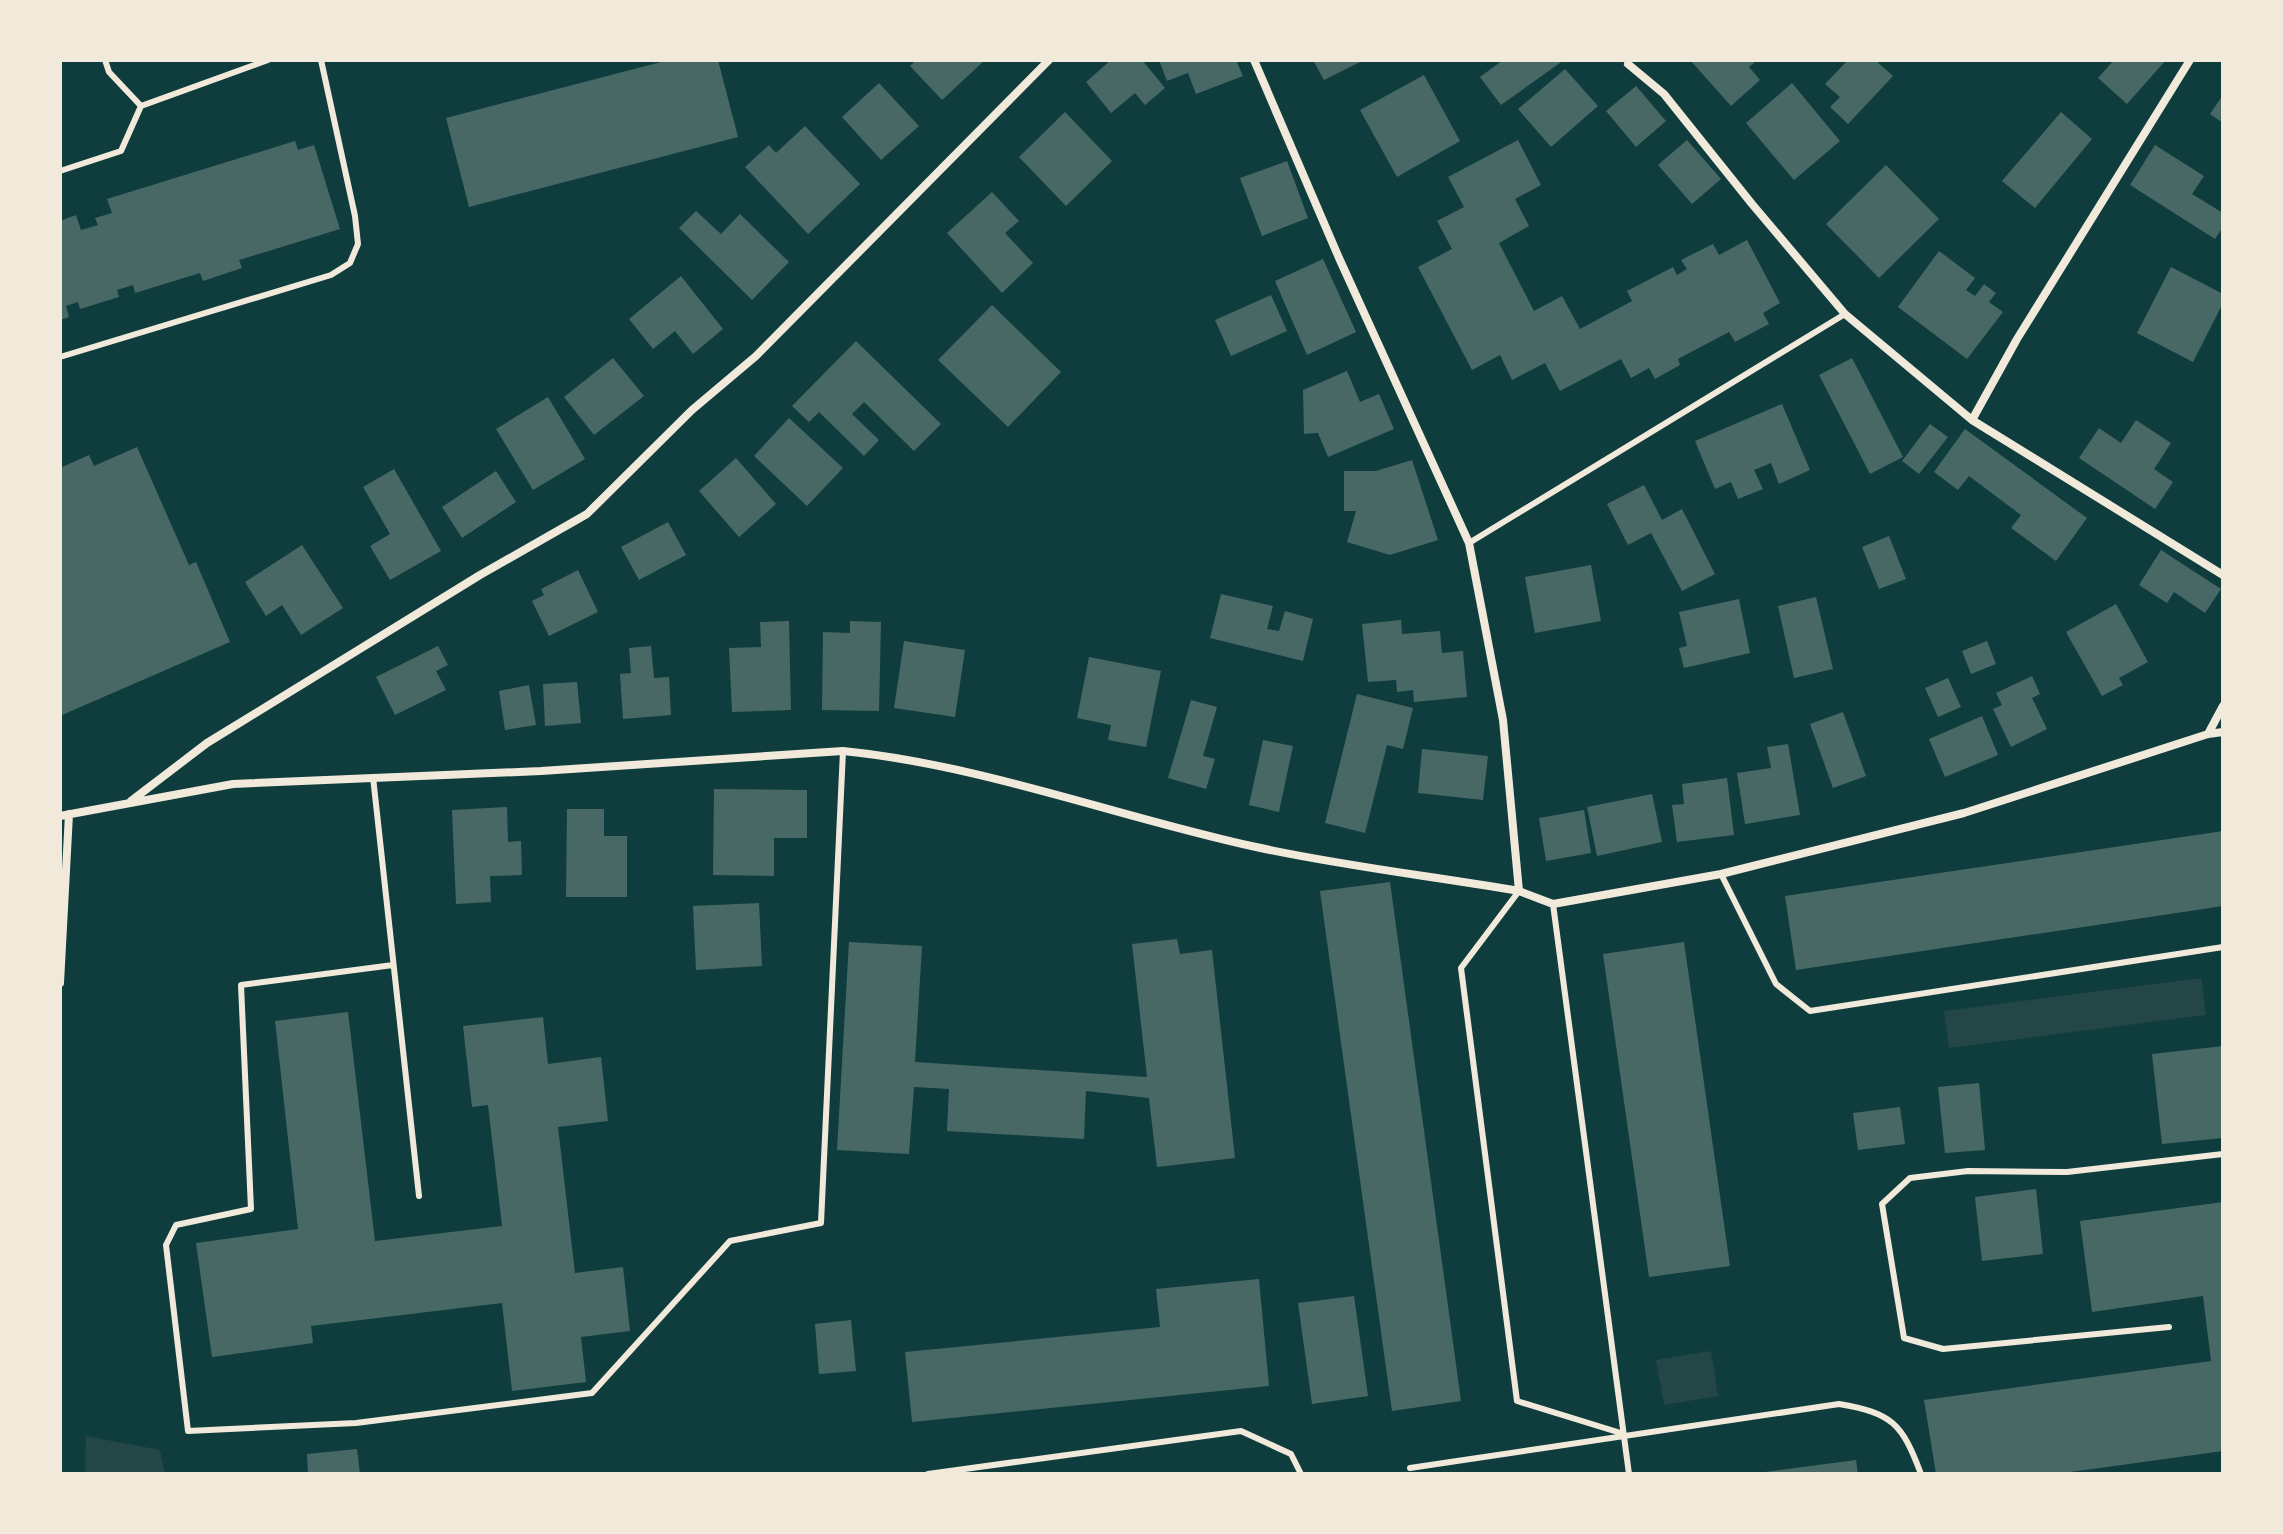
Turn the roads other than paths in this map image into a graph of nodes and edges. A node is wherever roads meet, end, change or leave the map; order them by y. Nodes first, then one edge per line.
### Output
1 (105, 60) edge
2 (268, 60) edge
3 (321, 60) edge
4 (1049, 60) edge
5 (1254, 60) edge
6 (2190, 60) edge
7 (1628, 64) dead end
8 (141, 106) junction
9 (60, 171) edge
10 (1845, 314) junction
11 (60, 357) edge
12 (1972, 420) junction
13 (1469, 543) junction
14 (2223, 575) edge
15 (2223, 706) edge
16 (2223, 732) edge
17 (2208, 734) junction
18 (843, 751) junction
19 (373, 777) junction
20 (131, 801) junction
21 (65, 815) edge
22 (1721, 874) junction
23 (1519, 891) junction
24 (1553, 904) junction
25 (2223, 947) edge
26 (393, 965) junction
27 (60, 983) edge
28 (2223, 1154) edge
29 (419, 1196) dead end
30 (2169, 1327) dead end
31 (1624, 1434) junction
32 (1410, 1468) dead end
33 (928, 1474) edge
34 (1301, 1474) edge
35 (1629, 1474) edge
36 (1921, 1474) edge

1 - 8 lane
2 - 8 lane
3 - 11 lane
4 - 20 street
5 - 13 street
6 - 12 street
7 - 10 street
8 - 9 lane
10 - 12 street
10 - 13 lane
12 - 14 street
13 - 23 street
15 - 17 street
16 - 17 street
17 - 22 street
18 - 19 street
18 - 23 street
18 - 26 lane
19 - 20 street
19 - 26 lane
20 - 21 street
21 - 27 street
22 - 24 street
22 - 25 lane
23 - 24 street
23 - 31 lane
24 - 31 lane
26 - 29 lane
28 - 30 lane
31 - 32 lane
31 - 35 lane
31 - 36 lane
33 - 34 lane

